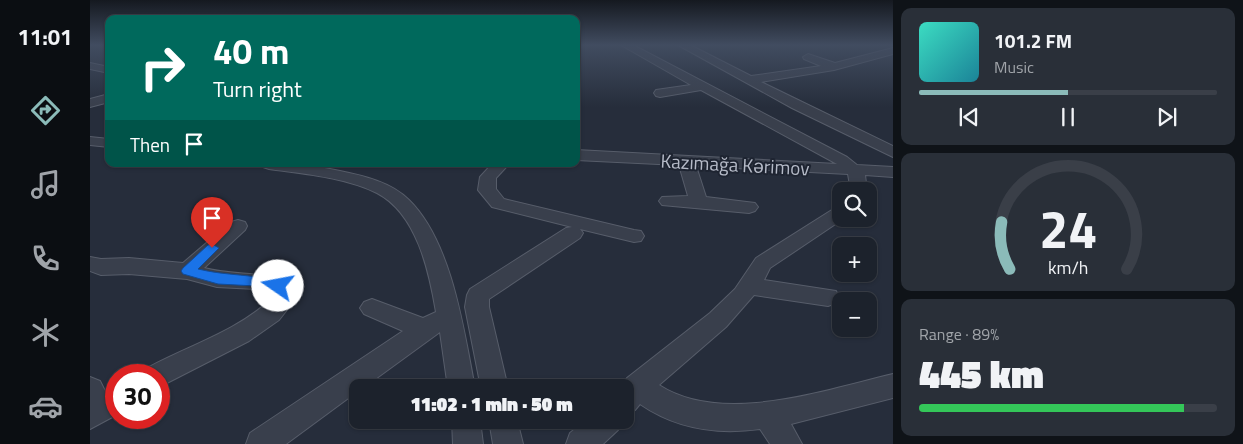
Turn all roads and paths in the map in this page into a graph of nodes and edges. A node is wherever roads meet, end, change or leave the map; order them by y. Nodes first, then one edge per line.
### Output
1 (90, 66) edge
2 (666, 66) edge
3 (722, 66) edge
4 (831, 66) edge
5 (839, 66) edge
6 (834, 67) junction
7 (105, 69) edge
8 (749, 80) junction
9 (705, 86) junction
10 (660, 93) dead end
11 (105, 99) edge
12 (90, 103) edge
13 (90, 142) edge
14 (105, 143) edge
15 (893, 152) edge
16 (580, 155) edge
17 (686, 161) junction
18 (284, 167) edge
19 (498, 167) edge
20 (855, 170) junction
21 (889, 175) edge
22 (859, 182) edge
23 (668, 201) dead end
24 (699, 202) junction
25 (749, 207) dead end
26 (832, 218) edge
27 (238, 226) dead end
28 (573, 233) dead end
29 (634, 236) dead end
30 (90, 264) edge
31 (187, 271) junction
32 (749, 286) junction
33 (828, 297) dead end
34 (372, 308) dead end
35 (448, 317) junction
36 (424, 329) junction
37 (170, 369) edge
38 (460, 379) edge
39 (493, 379) edge
40 (893, 386) edge
41 (634, 391) edge
42 (634, 395) edge
43 (768, 415) junction
44 (467, 429) edge
45 (505, 429) edge
46 (598, 429) edge
47 (261, 444) edge
48 (468, 444) edge
49 (508, 444) edge
50 (581, 444) edge
51 (787, 444) edge

1 - 7 street
2 - 9 street
3 - 8 street
4 - 6 street
5 - 6 street
6 - 8 street
8 - 15 street
9 - 10 street
9 - 20 street
11 - 12 street
13 - 14 street
16 - 17 street, Kazımağa Kərimov
17 - 20 street, Kazımağa Kərimov
17 - 24 street
18 - 35 street
19 - 29 street
20 - 21 street, Kazımağa Kərimov
20 - 22 street
23 - 24 street
24 - 25 street
26 - 32 street
27 - 31 street
28 - 39 street
30 - 31 street
31 - 37 street
32 - 33 street
32 - 41 street
34 - 36 street
35 - 36 street
35 - 38 street
36 - 47 street
40 - 43 street
42 - 43 street
43 - 51 street
44 - 48 street
45 - 49 street
46 - 50 street

